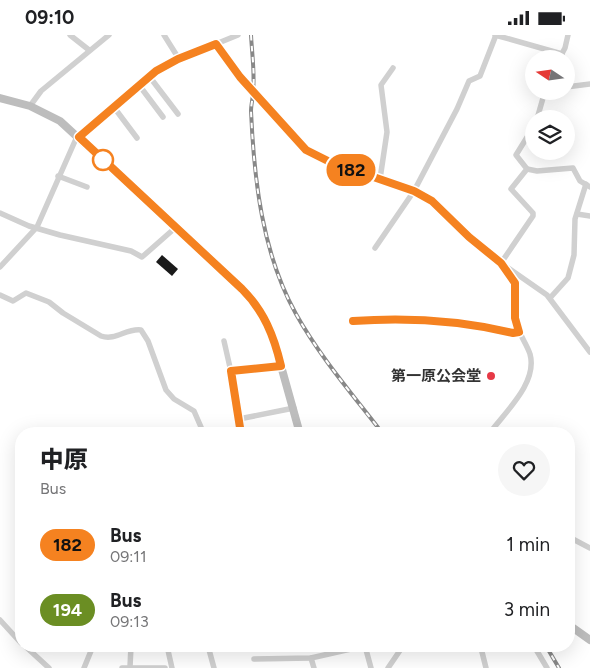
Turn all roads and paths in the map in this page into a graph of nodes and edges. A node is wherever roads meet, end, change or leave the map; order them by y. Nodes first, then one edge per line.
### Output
1 (70, 35) edge
2 (110, 35) edge
3 (164, 35) edge
4 (235, 35) edge
5 (496, 35) edge
6 (568, 35) edge
7 (216, 44) junction
8 (89, 50) junction
9 (542, 50) edge
10 (562, 50) edge
11 (178, 59) junction
12 (393, 68) dead end
13 (150, 76) junction
14 (590, 84) edge
15 (139, 85) junction
16 (575, 86) edge
17 (0, 98) edge
18 (30, 105) junction
19 (113, 106) junction
20 (178, 114) dead end
21 (163, 117) dead end
22 (79, 137) junction
23 (137, 138) dead end
24 (525, 141) edge
25 (528, 169) junction
26 (58, 176) junction
27 (380, 179) junction
28 (588, 186) edge
29 (88, 187) dead end
30 (414, 191) junction
31 (0, 213) edge
32 (577, 214) junction
33 (590, 216) edge
34 (37, 227) junction
35 (175, 228) junction
36 (375, 248) dead end
37 (501, 263) junction
38 (0, 267) edge
39 (0, 295) edge
40 (550, 298) junction
41 (353, 321) dead end
42 (519, 332) junction
43 (224, 341) dead end
44 (590, 352) edge
45 (281, 366) junction
46 (231, 371) junction
47 (294, 408) junction
48 (239, 419) junction
49 (201, 427) edge
50 (240, 427) edge
51 (298, 427) edge
52 (494, 427) edge
53 (575, 540) edge
54 (590, 548) edge
55 (0, 620) edge
56 (575, 629) edge
57 (15, 636) edge
58 (590, 639) edge
59 (32, 652) edge
60 (90, 652) edge
61 (131, 652) edge
62 (168, 652) edge
63 (210, 652) edge
64 (338, 652) edge
65 (367, 652) edge
66 (399, 652) edge
67 (483, 652) edge
68 (538, 652) edge
69 (311, 658) junction
70 (254, 659) dead end
71 (130, 667) edge
72 (49, 668) edge
73 (84, 668) edge
74 (122, 668) edge
75 (165, 668) edge
76 (172, 668) edge
77 (214, 668) edge
78 (314, 668) edge
79 (371, 668) edge
80 (388, 668) edge
81 (486, 668) edge
82 (547, 668) edge

1 - 8 street
2 - 8 street
3 - 11 street
4 - 7 street
5 - 9 street
5 - 30 street
6 - 10 street
7 - 11 street
7 - 27 street
8 - 18 street
11 - 13 street
12 - 27 street
13 - 15 street
13 - 20 street
14 - 16 street
15 - 19 street
15 - 21 street
17 - 18 street
18 - 22 street
19 - 22 street
19 - 23 street
22 - 26 street
22 - 35 street
24 - 25 street
25 - 28 street
25 - 37 street
26 - 29 street
26 - 34 street
27 - 30 street
28 - 32 street
30 - 36 street
30 - 37 street
31 - 34 street
32 - 33 street
32 - 40 street
34 - 35 street
34 - 38 street
35 - 45 street
37 - 40 street
37 - 42 street
39 - 49 street
40 - 44 street
41 - 42 street
42 - 52 street
43 - 46 street
45 - 46 street
45 - 47 street
46 - 48 street
47 - 48 street
47 - 51 street
48 - 50 street
53 - 54 street
55 - 57 street
56 - 58 street
59 - 72 street
60 - 73 street
61 - 71 street
62 - 76 street
63 - 77 street
64 - 69 street
65 - 79 street
66 - 80 street
67 - 81 street
68 - 82 street
69 - 70 street
69 - 78 street
71 - 74 street
71 - 75 street

